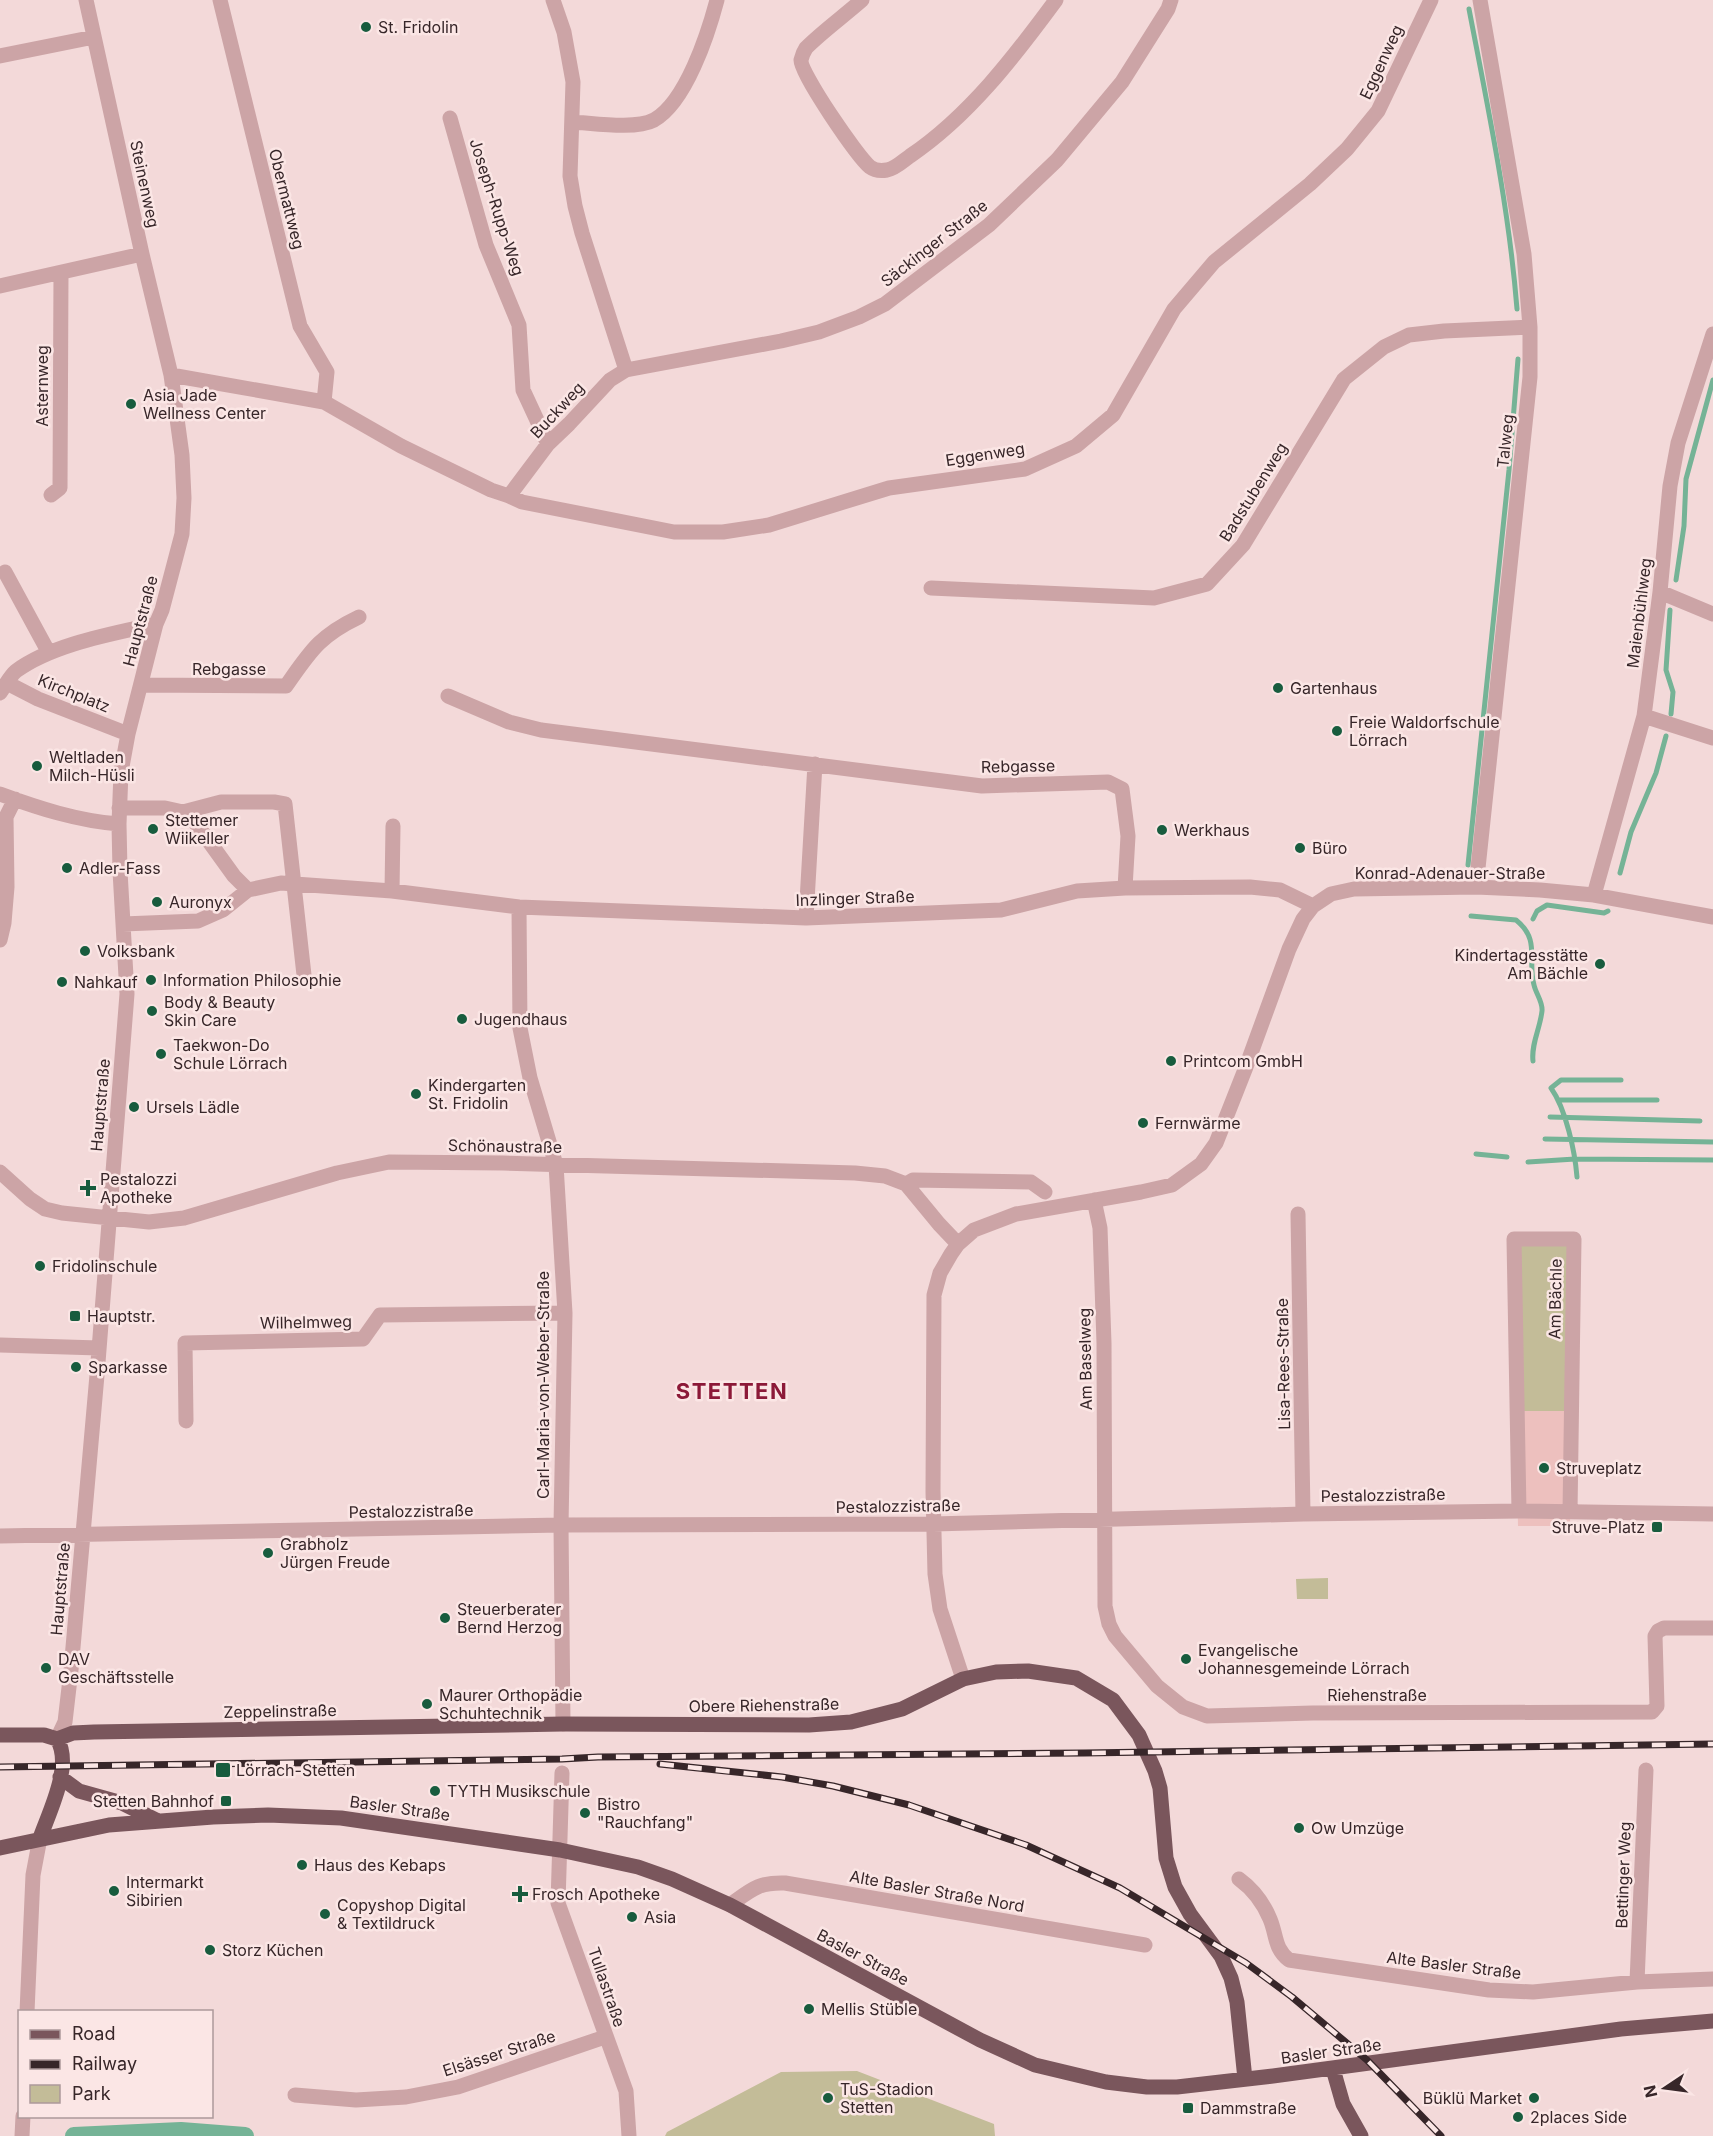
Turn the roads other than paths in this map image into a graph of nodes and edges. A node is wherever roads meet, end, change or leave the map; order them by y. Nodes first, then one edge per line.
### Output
1 (86, 0) edge
2 (220, 0) edge
3 (553, 0) edge
4 (717, 0) edge
5 (862, 0) edge
6 (1056, 0) edge
7 (1171, 0) edge
8 (1431, 0) edge
9 (1480, 0) edge
10 (94, 37) junction
11 (0, 56) edge
12 (450, 118) dead end
13 (572, 122) junction
14 (142, 254) junction
15 (60, 273) junction
16 (0, 286) edge
17 (1530, 327) junction
18 (1713, 334) edge
19 (626, 370) junction
20 (171, 375) junction
21 (324, 402) junction
22 (548, 444) junction
23 (51, 495) dead end
24 (508, 496) junction
25 (5, 572) dead end
26 (932, 588) dead end
27 (1660, 592) junction
28 (1713, 614) edge
29 (359, 617) dead end
30 (156, 624) junction
31 (49, 653) junction
32 (5, 681) edge
33 (141, 685) junction
34 (448, 696) dead end
35 (1644, 716) junction
36 (128, 734) junction
37 (1713, 738) edge
38 (815, 764) junction
39 (7, 796) edge
40 (183, 812) junction
41 (119, 816) junction
42 (393, 826) dead end
43 (295, 883) junction
44 (1476, 887) junction
45 (1125, 888) junction
46 (249, 890) junction
47 (392, 891) junction
48 (1594, 895) junction
49 (1313, 906) junction
50 (519, 907) junction
51 (1713, 917) edge
52 (806, 918) junction
53 (123, 924) junction
54 (0, 940) edge
55 (304, 975) dead end
56 (556, 1165) junction
57 (0, 1172) edge
58 (906, 1184) junction
59 (1045, 1191) dead end
60 (1094, 1200) junction
61 (1298, 1214) dead end
62 (108, 1218) junction
63 (958, 1244) junction
64 (565, 1312) junction
65 (0, 1345) edge
66 (99, 1348) junction
67 (186, 1421) dead end
68 (1519, 1511) junction
69 (1570, 1512) junction
70 (1303, 1514) junction
71 (1713, 1514) edge
72 (1105, 1518) junction
73 (933, 1524) junction
74 (561, 1525) junction
75 (82, 1534) junction
76 (0, 1536) edge
77 (1713, 1628) edge
78 (963, 1679) junction
79 (563, 1724) junction
80 (0, 1735) edge
81 (57, 1738) junction
82 (1646, 1770) dead end
83 (562, 1773) dead end
84 (60, 1777) junction
85 (158, 1821) junction
86 (40, 1838) junction
87 (0, 1848) edge
88 (561, 1850) junction
89 (1239, 1879) dead end
90 (730, 1905) junction
91 (1145, 1945) dead end
92 (1713, 1979) edge
93 (1637, 1982) junction
94 (27, 2010) edge
95 (1713, 2022) edge
96 (605, 2037) junction
97 (1333, 2069) junction
98 (1245, 2079) junction
99 (295, 2095) dead end
100 (22, 2118) edge
101 (22, 2136) edge
102 (629, 2136) edge
103 (1361, 2136) edge

1 - 10 street, Steinenweg
2 - 21 street, Obermattweg
3 - 13 street
4 - 13 street
5 - 6 street
7 - 19 street, Säckinger Straße
8 - 24 street, Eggenweg
9 - 17 street, Talweg
10 - 11 street
10 - 14 street, Steinenweg
12 - 22 street, Joseph-Rupp-Weg
13 - 19 street
14 - 15 street
14 - 20 street, Steinenweg
15 - 16 street
15 - 23 street, Asternweg
17 - 26 street, Badstubenweg
17 - 44 street, Talweg
18 - 27 street, Maienbühlweg
19 - 22 street, Buckweg
20 - 21 street
20 - 30 street, Hauptstraße
21 - 24 street
22 - 24 street, Buckweg
25 - 31 street
27 - 28 street
27 - 35 street, Maienbühlweg
29 - 33 street, Rebgasse
30 - 31 street
30 - 33 street, Hauptstraße
31 - 32 street
32 - 36 street, Kirchplatz
33 - 36 street, Hauptstraße
34 - 38 street, Rebgasse
35 - 37 street
35 - 48 street, Maienbühlweg
36 - 41 street, Hauptstraße
38 - 45 street, Rebgasse
38 - 52 street
39 - 41 street
39 - 54 street
40 - 41 street
40 - 43 street
40 - 46 street
41 - 53 street, Hauptstraße
42 - 47 street
43 - 46 street, Inzlinger Straße
43 - 47 street, Inzlinger Straße
43 - 55 street
44 - 48 street, Konrad-Adenauer-Straße
44 - 49 street, Konrad-Adenauer-Straße
45 - 49 street, Inzlinger Straße
45 - 52 street, Inzlinger Straße
46 - 53 street, Inzlinger Straße
47 - 50 street, Inzlinger Straße
48 - 51 street, Konrad-Adenauer-Straße
49 - 60 street
50 - 52 street, Inzlinger Straße
50 - 56 street, Carl-Maria-von-Weber-Straße
53 - 62 street, Hauptstraße
56 - 58 street, Schönaustraße
56 - 62 street, Schönaustraße
56 - 64 street, Carl-Maria-von-Weber-Straße
57 - 62 street, Schönaustraße
58 - 59 street, Schönaustraße
58 - 63 street
60 - 63 street
60 - 72 street, Am Baselweg
61 - 70 street, Lisa-Rees-Straße
62 - 66 street, Hauptstraße
63 - 73 street
64 - 67 street, Wilhelmweg
64 - 74 street, Carl-Maria-von-Weber-Straße
65 - 66 street
66 - 75 street, Hauptstraße
68 - 69 street, Pestalozzistraße
68 - 69 street, Am Bächle
68 - 70 street, Pestalozzistraße
69 - 71 street, Pestalozzistraße
70 - 72 street, Pestalozzistraße
72 - 73 street, Pestalozzistraße
72 - 77 street, Riehenstraße
73 - 74 street, Pestalozzistraße
73 - 78 street
74 - 75 street, Pestalozzistraße
74 - 79 street, Carl-Maria-von-Weber-Straße
75 - 76 street, Pestalozzistraße
75 - 81 street, Hauptstraße
78 - 79 main road, Obere Riehenstraße
78 - 98 main road, Obere Riehenstraße
79 - 81 main road, Zeppelinstraße
80 - 81 main road, Zeppelinstraße
81 - 84 main road, Hauptstraße
82 - 93 street, Bettinger Weg
83 - 88 street
84 - 85 main road
84 - 86 main road, Hauptstraße
85 - 86 main road, Basler Straße
85 - 88 main road, Basler Straße
86 - 87 main road, Basler Straße
86 - 94 street
88 - 90 main road, Basler Straße
88 - 96 street, Tullastraße
89 - 93 street, Alte Basler Straße
90 - 91 street, Alte Basler Straße Nord
90 - 98 main road, Basler Straße
92 - 93 street, Alte Basler Straße
95 - 97 main road, Basler Straße
96 - 99 street, Elsässer Straße
96 - 102 street, Tullastraße
97 - 98 main road, Basler Straße
97 - 103 main road
100 - 101 street

